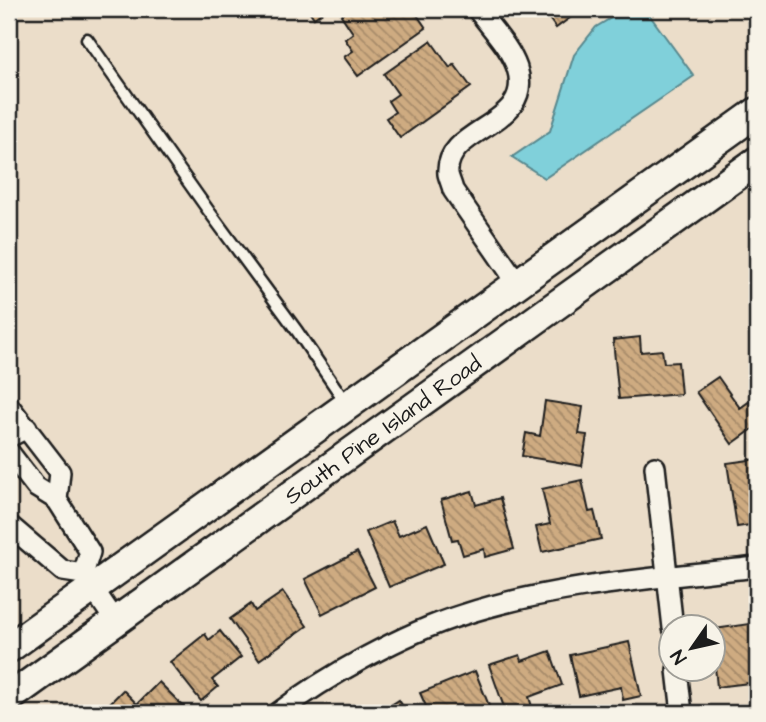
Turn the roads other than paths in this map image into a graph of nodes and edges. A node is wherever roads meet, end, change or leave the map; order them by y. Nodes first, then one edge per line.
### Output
1 (477, 9) edge
2 (87, 39) dead end
3 (757, 112) edge
4 (757, 161) edge
5 (519, 284) junction
6 (9, 406) edge
7 (348, 406) junction
8 (27, 428) junction
9 (9, 437) edge
10 (9, 452) edge
11 (655, 467) dead end
12 (57, 500) junction
13 (9, 525) edge
14 (757, 567) edge
15 (667, 578) junction
16 (88, 581) junction
17 (671, 614) edge
18 (116, 622) junction
19 (9, 648) edge
20 (679, 684) edge
21 (9, 698) edge
22 (278, 713) edge
23 (682, 713) edge

1 - 5 street
2 - 7 lane
3 - 5 main road, South Pine Island Road
4 - 18 main road, South Pine Island Road
5 - 7 main road, South Pine Island Road
6 - 8 street
7 - 16 main road, South Pine Island Road
8 - 9 street
8 - 12 street
10 - 12 street
11 - 15 street
12 - 16 street
13 - 16 street
14 - 15 street
15 - 17 street
15 - 22 street
16 - 18 street
16 - 19 main road, South Pine Island Road
18 - 21 main road, South Pine Island Road
20 - 23 street

